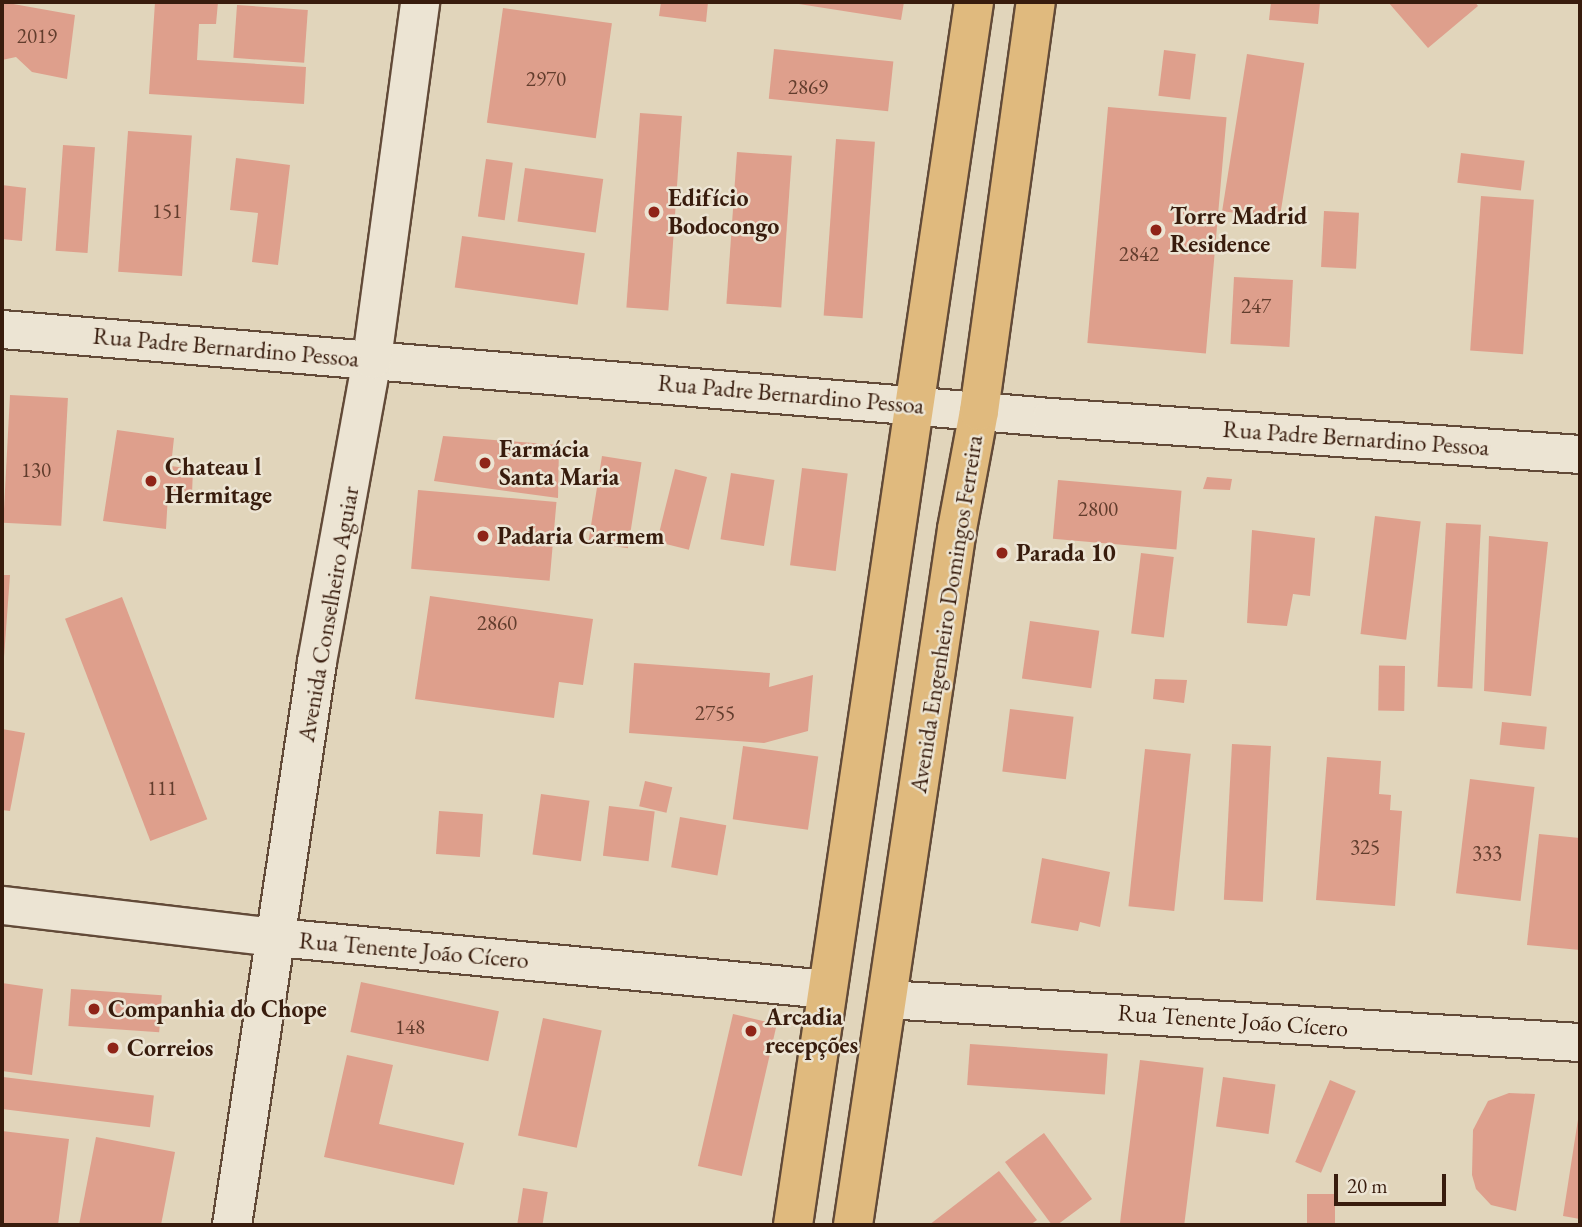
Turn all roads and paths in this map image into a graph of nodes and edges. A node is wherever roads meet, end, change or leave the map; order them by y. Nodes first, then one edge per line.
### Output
1 (420, 2) edge
2 (974, 2) edge
3 (1036, 2) edge
4 (2, 329) edge
5 (372, 359) junction
6 (916, 405) junction
7 (979, 411) junction
8 (1580, 454) edge
9 (2, 905) edge
10 (276, 937) junction
11 (827, 989) junction
12 (886, 999) junction
13 (1580, 1042) edge
14 (232, 1225) edge
15 (793, 1225) edge
16 (853, 1225) edge

1 - 5 main road, Avenida Conselheiro Aguiar
2 - 6 main road
3 - 7 main road, Avenida Engenheiro Domingos Ferreira
4 - 5 street, Rua Padre Bernardino Pessoa
5 - 6 street, Rua Padre Bernardino Pessoa
5 - 10 main road, Avenida Conselheiro Aguiar
6 - 7 street, Rua Padre Bernardino Pessoa
6 - 11 main road
7 - 8 street, Rua Padre Bernardino Pessoa
7 - 12 main road, Avenida Engenheiro Domingos Ferreira
9 - 10 street, Rua Tenente João Cícero
10 - 11 street, Rua Tenente João Cícero
10 - 14 main road, Avenida Conselheiro Aguiar
11 - 15 main road
12 - 13 street, Rua Tenente João Cícero
12 - 16 main road, Avenida Engenheiro Domingos Ferreira

